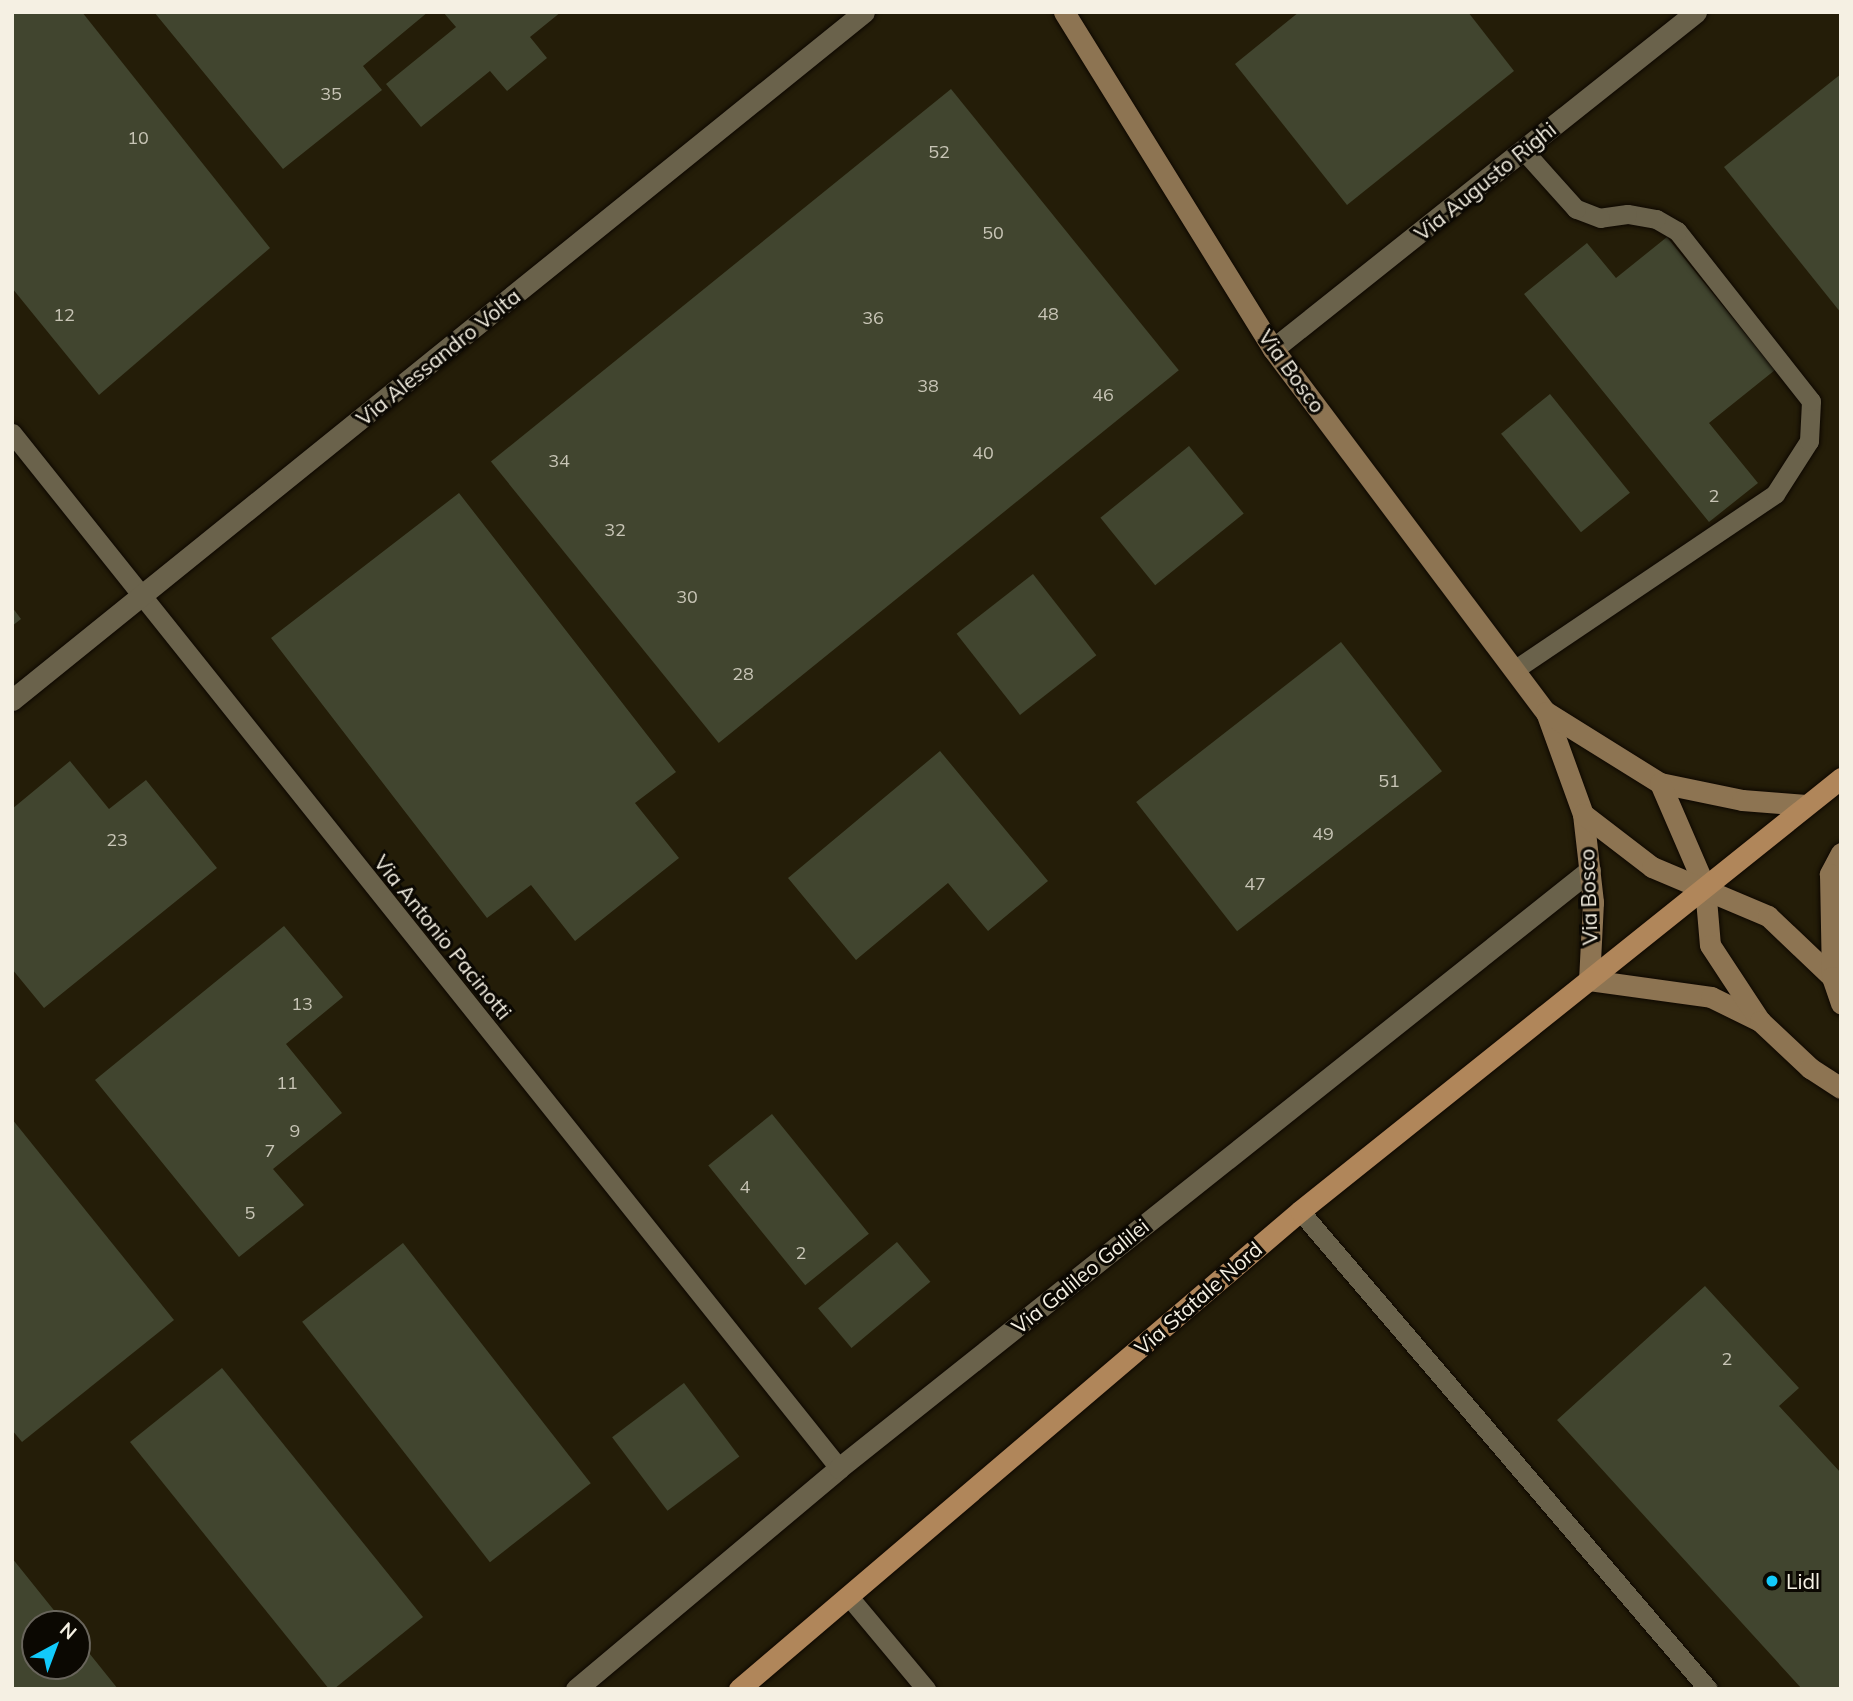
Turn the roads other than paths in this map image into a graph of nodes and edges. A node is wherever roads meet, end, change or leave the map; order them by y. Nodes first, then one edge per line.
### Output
1 (864, 12) edge
2 (1064, 12) edge
3 (1696, 12) edge
4 (1523, 150) junction
5 (1273, 349) junction
6 (12, 433) edge
7 (140, 598) junction
8 (1514, 670) junction
9 (12, 700) edge
10 (1546, 712) junction
11 (1841, 778) edge
12 (1660, 783) junction
13 (1806, 805) junction
14 (1583, 814) junction
15 (1841, 853) edge
16 (1590, 870) junction
17 (1705, 887) junction
18 (1832, 977) junction
19 (1589, 979) junction
20 (1841, 1003) edge
21 (1760, 1021) junction
22 (1841, 1088) edge
23 (1300, 1211) junction
24 (839, 1468) junction
25 (850, 1598) junction
26 (576, 1689) edge
27 (740, 1689) edge
28 (926, 1689) edge
29 (1708, 1689) edge

1 - 7 street, Via Alessandro Volta
2 - 5 street, Via Bosco
3 - 4 street, Via Augusto Righi
4 - 5 street, Via Augusto Righi
4 - 8 lane
5 - 8 street, Via Bosco
6 - 7 lane, Via Antonio Pacinotti
7 - 9 street, Via Alessandro Volta
7 - 24 lane, Via Antonio Pacinotti
8 - 10 street, Via Bosco
10 - 12 street, Via Bosco
10 - 14 street, Via Bosco
11 - 13 main road
12 - 13 street, Via Bosco
12 - 17 street
13 - 17 main road
14 - 16 street, Via Bosco
14 - 17 street, Via Bosco
15 - 18 street
16 - 19 street, Via Bosco
16 - 24 street, Via Galileo Galilei
17 - 18 street, Via Bosco
17 - 19 main road, Via Statale Nord
17 - 21 street
18 - 20 street
19 - 21 street
19 - 23 main road, Via Statale Nord
21 - 22 street
23 - 25 main road, Via Statale Nord
23 - 29 lane
24 - 26 street, Via Galileo Galilei
25 - 27 main road, Via Statale Nord
25 - 28 lane

